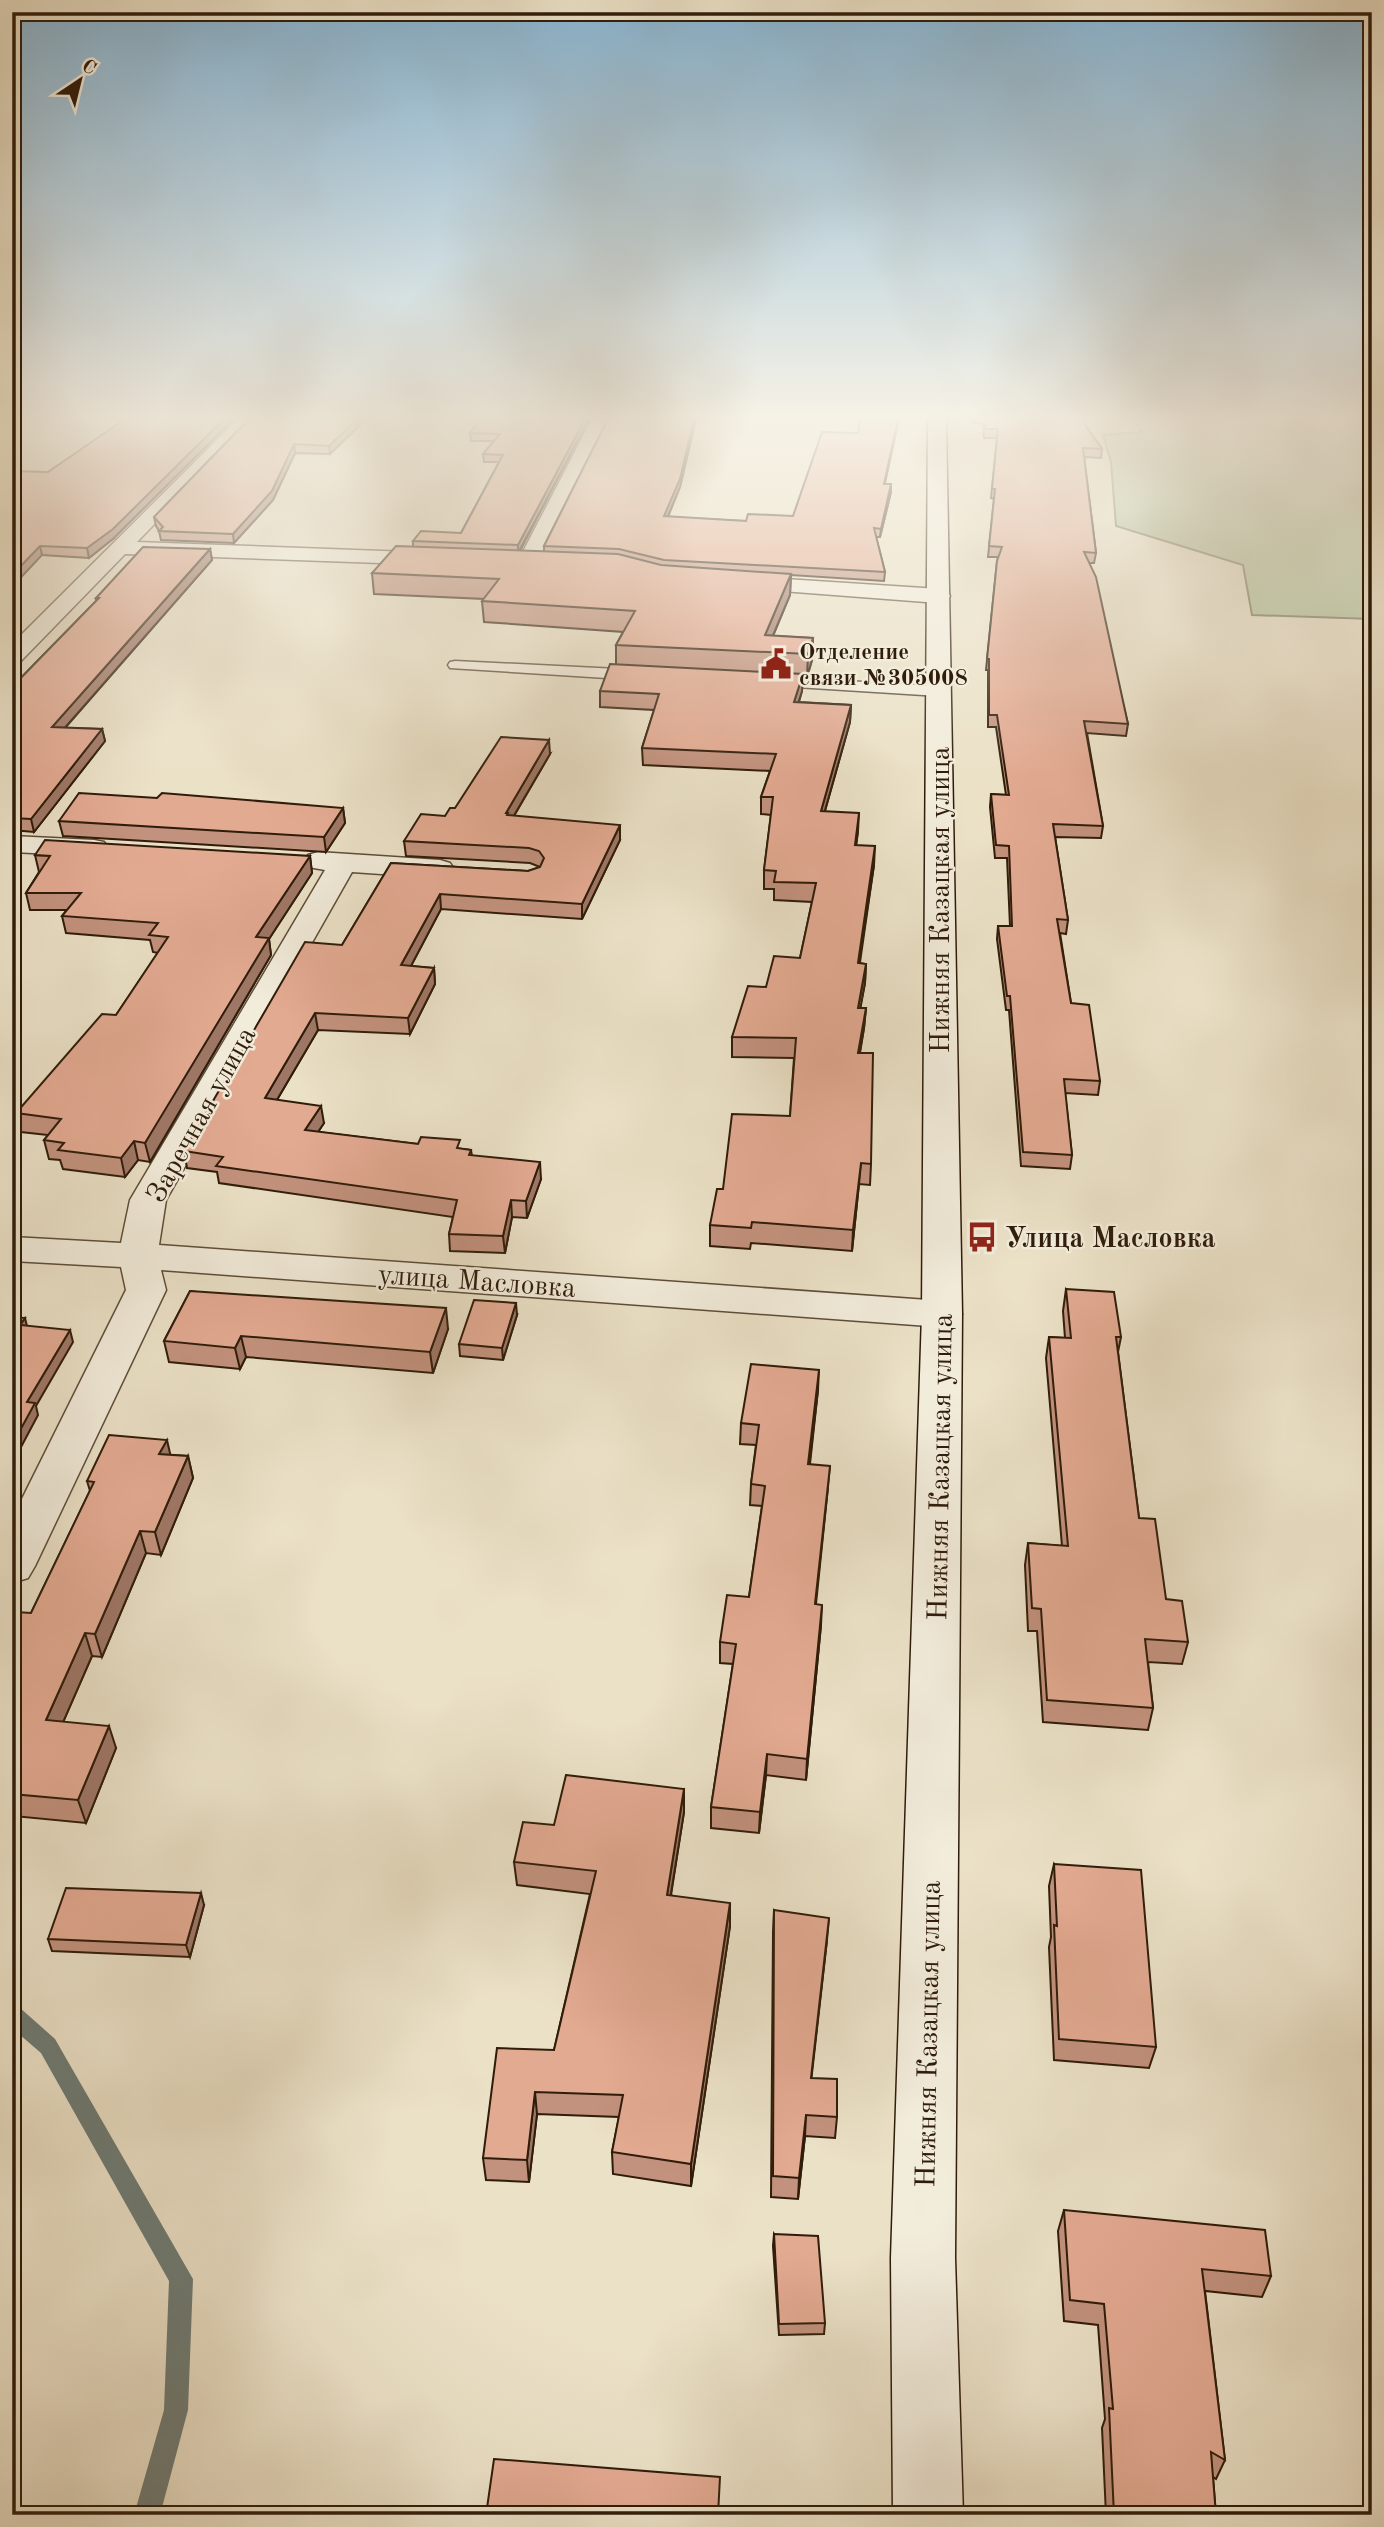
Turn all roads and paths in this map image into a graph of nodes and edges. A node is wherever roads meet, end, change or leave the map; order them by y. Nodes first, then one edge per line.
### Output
1 (132, 537) edge
2 (534, 537) edge
3 (938, 537) edge
4 (121, 548) junction
5 (459, 560) edge
6 (550, 564) edge
7 (716, 580) edge
8 (939, 596) junction
9 (12, 657) edge
10 (455, 665) dead end
11 (649, 675) edge
12 (760, 681) edge
13 (939, 691) junction
14 (12, 844) edge
15 (122, 850) edge
16 (288, 860) edge
17 (342, 863) junction
18 (463, 871) edge
19 (12, 1249) edge
20 (138, 1256) junction
21 (942, 1314) junction
22 (12, 1566) edge
23 (929, 2515) edge

1 - 4 street
2 - 6 street
3 - 8 street, Нижняя Казацкая улица
4 - 5 street
4 - 9 street
7 - 8 street
8 - 13 street, Нижняя Казацкая улица
10 - 11 lane
12 - 13 lane
13 - 21 street, Нижняя Казацкая улица
14 - 15 street
16 - 17 street
17 - 18 street
17 - 20 street, Заречная улица
19 - 20 street, улица Масловка
20 - 21 street, улица Масловка
20 - 22 street, Заречная улица
21 - 23 street, Нижняя Казацкая улица

